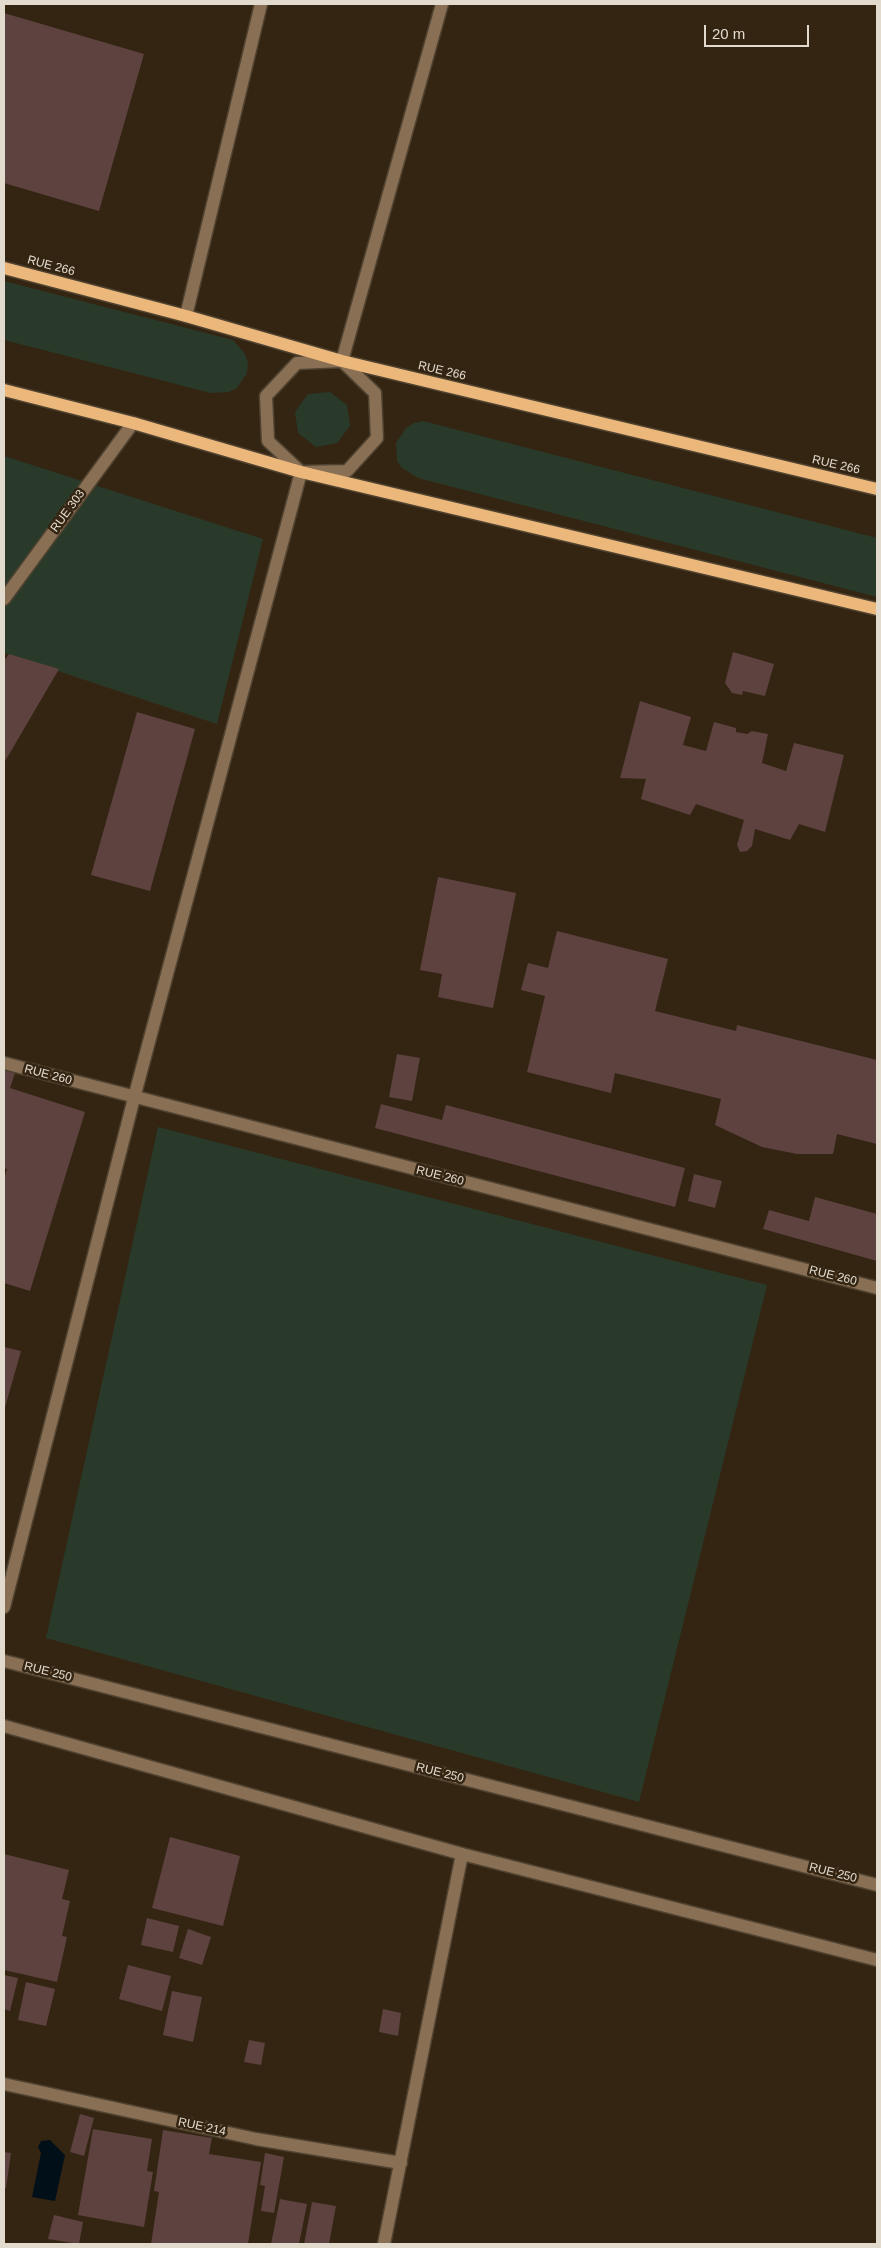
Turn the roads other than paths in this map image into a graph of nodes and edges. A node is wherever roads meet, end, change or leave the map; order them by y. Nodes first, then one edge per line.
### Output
1 (262, 4) edge
2 (442, 4) edge
3 (4, 268) edge
4 (186, 316) junction
5 (342, 361) junction
6 (4, 390) edge
7 (133, 423) junction
8 (301, 472) junction
9 (877, 489) edge
10 (4, 599) edge
11 (877, 609) edge
12 (4, 1063) edge
13 (134, 1098) junction
14 (877, 1288) edge
15 (4, 1607) edge
16 (4, 1661) edge
17 (4, 1726) edge
18 (462, 1854) junction
19 (877, 1885) edge
20 (877, 1960) edge
21 (4, 2084) edge
22 (401, 2163) junction
23 (384, 2244) edge

1 - 4 street
2 - 5 street
3 - 4 main road, RUE 266
4 - 5 main road, RUE 266
5 - 8 street
5 - 8 street
5 - 9 main road, RUE 266
6 - 7 main road
7 - 8 main road
7 - 10 street, RUE 303
8 - 11 main road
8 - 13 street
12 - 13 street, RUE 260
13 - 14 street, RUE 260
13 - 15 street
16 - 19 street, RUE 250
17 - 18 street
18 - 20 street
18 - 22 street
21 - 22 street, RUE 214
22 - 23 street

